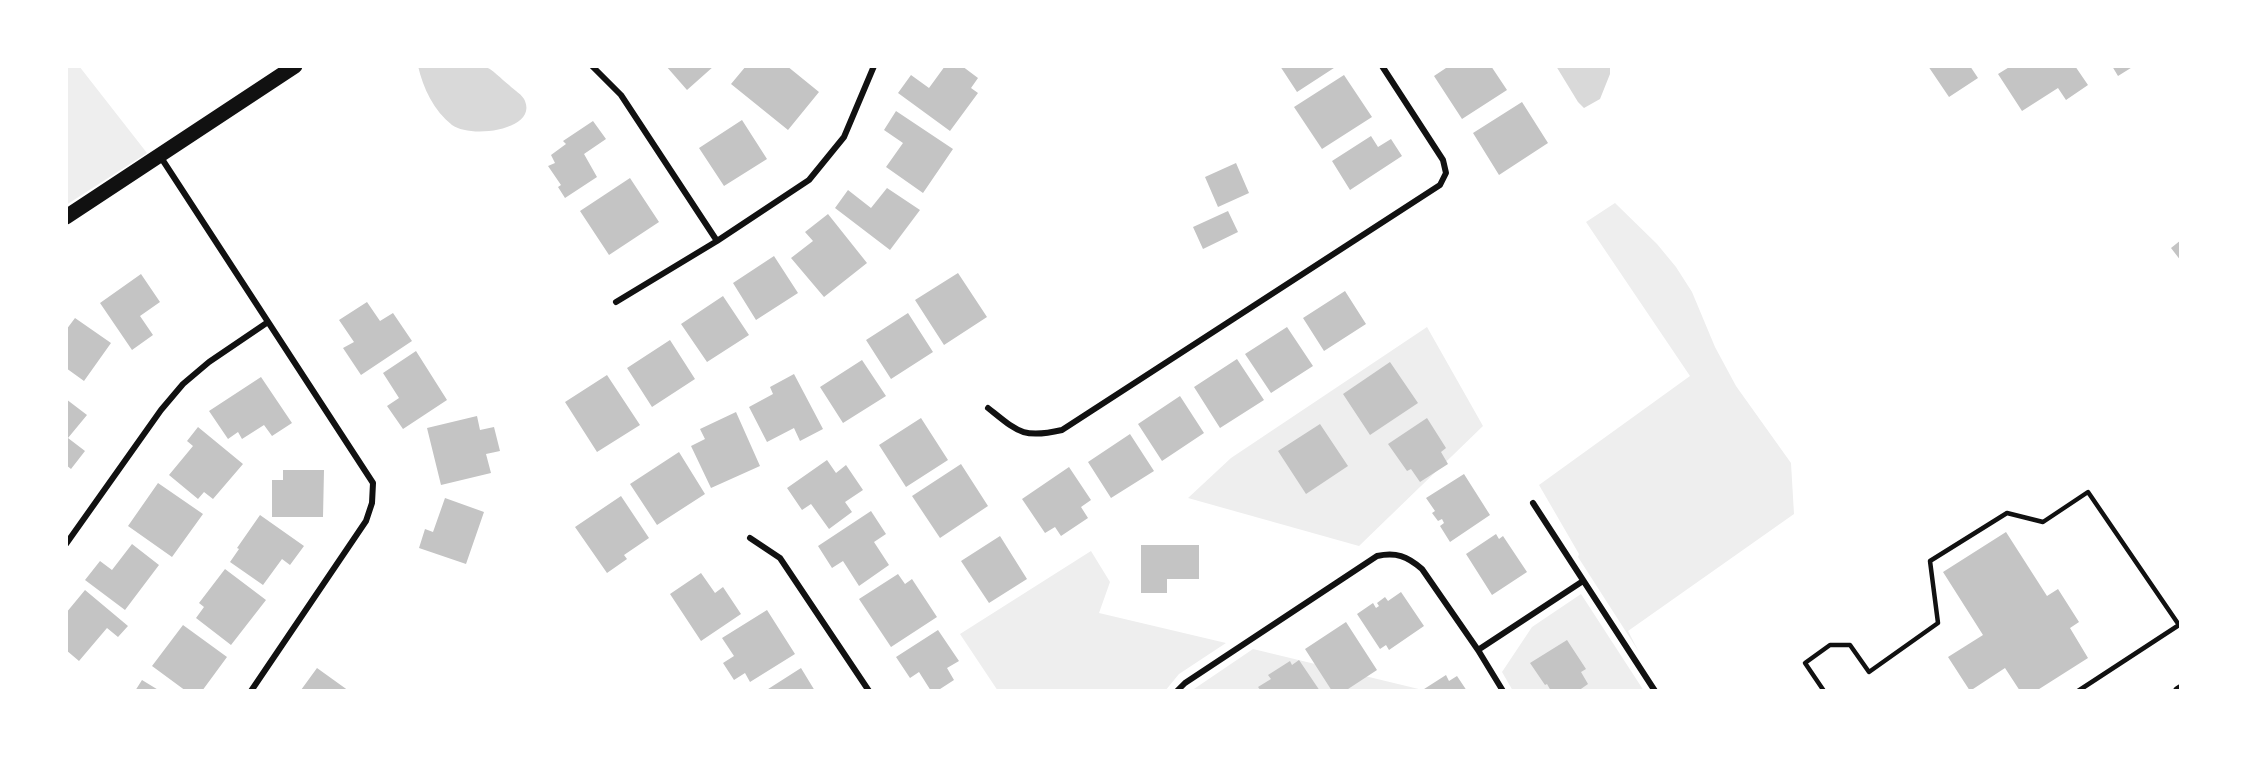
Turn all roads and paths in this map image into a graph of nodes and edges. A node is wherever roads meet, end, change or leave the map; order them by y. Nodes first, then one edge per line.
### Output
1 (295, 66) edge
2 (592, 66) edge
3 (874, 66) edge
4 (1382, 66) edge
5 (160, 156) junction
6 (66, 217) edge
7 (717, 241) junction
8 (616, 302) dead end
9 (268, 322) junction
10 (988, 408) dead end
11 (1533, 504) dead end
12 (750, 538) dead end
13 (66, 544) edge
14 (1582, 581) junction
15 (1478, 650) junction
16 (251, 691) edge
17 (869, 691) edge
18 (1177, 691) edge
19 (1503, 691) edge
20 (1655, 691) edge
21 (1824, 691) edge
22 (2078, 691) edge

1 - 5 main road
2 - 7 street
3 - 7 street
4 - 10 street
5 - 6 main road
5 - 9 street
7 - 8 street
9 - 13 street
9 - 16 street
11 - 14 street
12 - 17 street
14 - 15 street
14 - 20 street
15 - 18 street
15 - 19 street
21 - 22 lane

